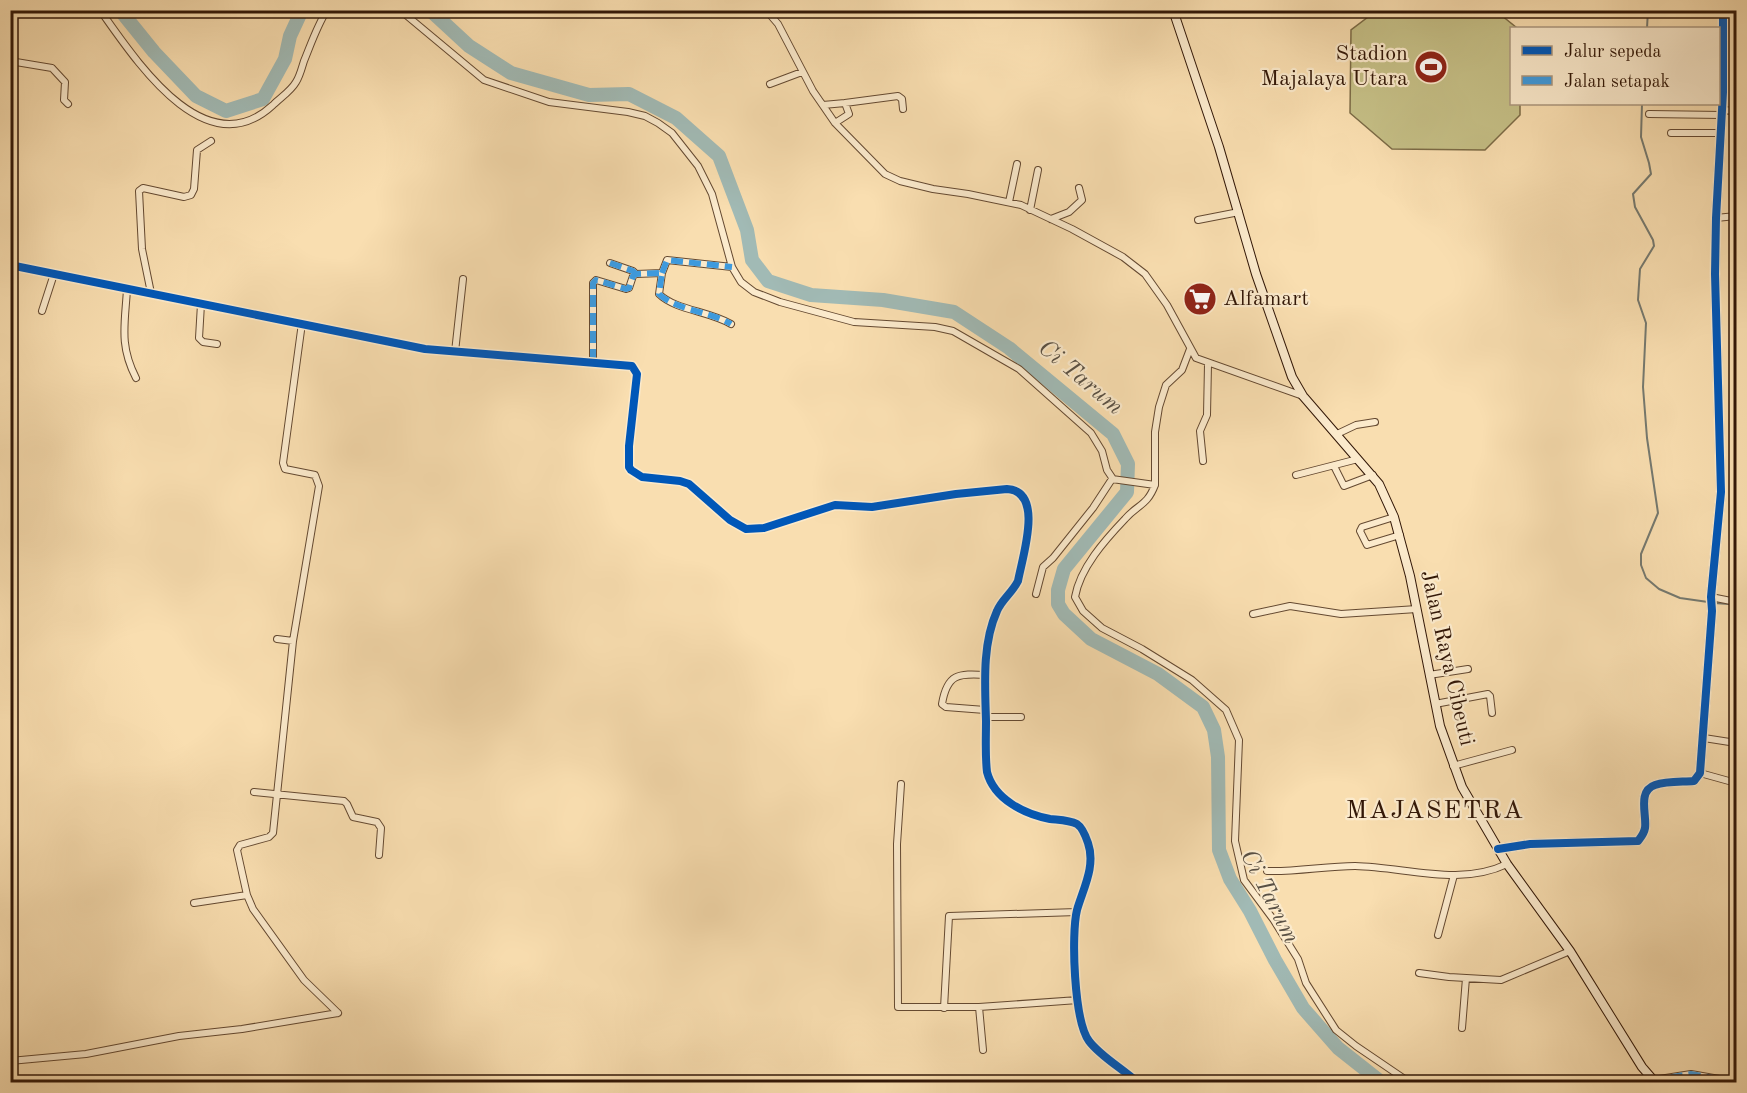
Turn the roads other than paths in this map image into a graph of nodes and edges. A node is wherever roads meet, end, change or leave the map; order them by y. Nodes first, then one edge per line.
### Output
1 (100, 10) edge
2 (327, 10) edge
3 (400, 10) edge
4 (766, 10) edge
5 (1173, 10) edge
6 (1723, 10) edge
7 (10, 61) edge
8 (802, 72) junction
9 (770, 84) dead end
10 (845, 103) junction
11 (68, 104) dead end
12 (823, 105) junction
13 (903, 109) dead end
14 (1737, 111) edge
15 (1722, 112) junction
16 (1649, 114) dead end
17 (835, 123) junction
18 (1671, 133) dead end
19 (1721, 133) junction
20 (211, 141) dead end
21 (1017, 164) dead end
22 (1038, 170) dead end
23 (1079, 188) dead end
24 (1009, 202) junction
25 (1030, 210) junction
26 (1239, 212) junction
27 (1737, 216) edge
28 (1716, 218) junction
29 (1051, 219) junction
30 (1198, 220) dead end
31 (610, 263) dead end
32 (10, 265) edge
33 (732, 267) junction
34 (54, 273) junction
35 (662, 273) junction
36 (636, 274) junction
37 (463, 279) dead end
38 (127, 289) junction
39 (152, 293) junction
40 (201, 304) junction
41 (42, 311) dead end
42 (302, 323) junction
43 (731, 324) dead end
44 (217, 344) dead end
45 (1190, 349) junction
46 (455, 352) junction
47 (593, 361) junction
48 (1208, 364) junction
49 (136, 378) dead end
50 (1303, 396) junction
51 (1375, 422) dead end
52 (1337, 434) junction
53 (1358, 459) junction
54 (1203, 461) dead end
55 (1334, 466) junction
56 (1296, 475) dead end
57 (1373, 476) junction
58 (1114, 478) junction
59 (1153, 484) junction
60 (1394, 517) junction
61 (1400, 535) junction
62 (1036, 594) dead end
63 (1712, 599) junction
64 (1737, 602) edge
65 (1417, 609) junction
66 (1253, 614) dead end
67 (276, 639) dead end
68 (293, 641) junction
69 (1468, 669) dead end
70 (986, 675) junction
71 (1429, 675) junction
72 (1435, 704) junction
73 (985, 713) junction
74 (1492, 713) dead end
75 (1021, 717) dead end
76 (1704, 738) junction
77 (1737, 742) edge
78 (1512, 750) dead end
79 (1453, 766) junction
80 (1700, 773) junction
81 (1737, 783) edge
82 (901, 784) dead end
83 (254, 792) dead end
84 (277, 794) junction
85 (1498, 849) junction
86 (380, 855) dead end
87 (1507, 864) junction
88 (1267, 871) dead end
89 (1454, 875) junction
90 (247, 895) junction
91 (194, 903) dead end
92 (1077, 912) junction
93 (1438, 934) dead end
94 (1570, 951) junction
95 (1419, 973) dead end
96 (1466, 978) junction
97 (1078, 1000) junction
98 (979, 1007) junction
99 (944, 1008) junction
100 (1462, 1028) dead end
101 (983, 1050) dead end
102 (10, 1061) edge
103 (1654, 1081) edge
104 (1737, 1082) edge
105 (1137, 1083) edge
106 (1409, 1083) edge

1 - 2 street
3 - 33 street
4 - 8 street
5 - 26 main road, Jalan Raya Cibeuti
6 - 15 street
7 - 11 street
8 - 9 street
8 - 12 street
10 - 12 street
10 - 13 street
10 - 17 street
12 - 17 street
14 - 15 street
15 - 16 street
15 - 19 street
17 - 24 street
18 - 19 street
19 - 28 street
20 - 39 street
21 - 24 street
22 - 25 street
23 - 29 street
24 - 25 street
25 - 29 street
26 - 30 street
26 - 50 main road, Jalan Raya Cibeuti
27 - 28 street
28 - 63 street
29 - 45 street
31 - 36 street
32 - 34 street
33 - 35 street
33 - 58 street
34 - 38 street
34 - 41 street
35 - 36 street
35 - 43 street
36 - 47 street
37 - 46 street
38 - 39 street
38 - 49 street
39 - 40 street
40 - 42 street
40 - 44 street
42 - 46 street
42 - 68 street
45 - 48 street
45 - 59 street
46 - 47 street
47 - 70 street
48 - 50 street
48 - 54 street
50 - 52 main road, Jalan Raya Cibeuti
51 - 52 street
52 - 53 main road, Jalan Raya Cibeuti
53 - 55 street
53 - 57 main road, Jalan Raya Cibeuti
55 - 56 street
55 - 57 street
57 - 60 main road, Jalan Raya Cibeuti
58 - 59 street
58 - 62 street
59 - 106 street
60 - 61 main road, Jalan Raya Cibeuti
60 - 61 street
61 - 65 main road, Jalan Raya Cibeuti
63 - 64 street
63 - 76 street
65 - 66 street
65 - 71 main road, Jalan Raya Cibeuti
67 - 68 street
68 - 84 street
69 - 71 street
70 - 73 street
70 - 73 street
71 - 72 main road, Jalan Raya Cibeuti
72 - 74 street
72 - 79 main road, Jalan Raya Cibeuti
73 - 75 street
73 - 92 street
76 - 77 street
76 - 80 street
78 - 79 street
79 - 85 main road, Jalan Raya Cibeuti
80 - 81 street
80 - 85 street
82 - 99 street
83 - 84 street
84 - 86 street
84 - 90 street
85 - 87 main road, Jalan Raya Cibeuti
87 - 89 street
87 - 94 main road, Jalan Raya Cibeuti
88 - 89 street
89 - 93 street
90 - 91 street
90 - 102 street
92 - 97 street
92 - 99 street
94 - 96 street
94 - 103 main road, Jalan Raya Cibeuti
95 - 96 street
96 - 100 street
97 - 98 street
97 - 105 street
98 - 99 street
98 - 101 street
103 - 104 street

